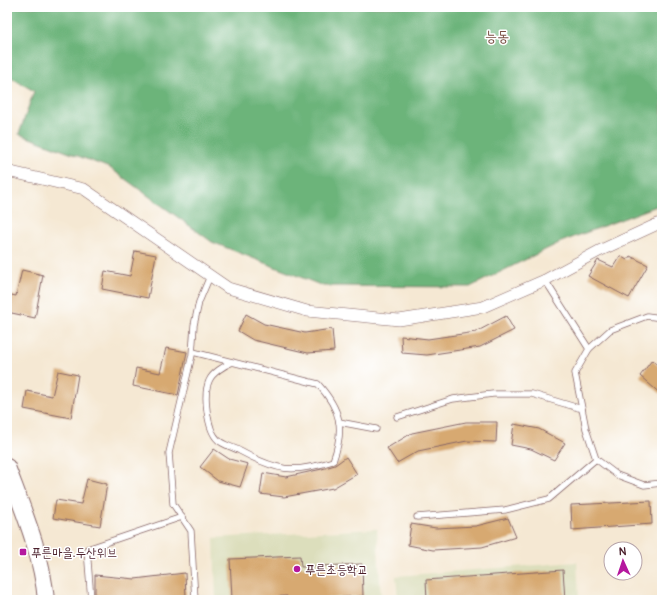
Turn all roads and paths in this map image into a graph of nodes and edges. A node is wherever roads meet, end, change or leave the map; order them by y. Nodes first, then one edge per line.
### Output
1 (7, 171) edge
2 (662, 222) edge
3 (210, 276) junction
4 (545, 280) junction
5 (662, 318) edge
6 (589, 349) junction
7 (192, 352) junction
8 (233, 362) junction
9 (582, 409) junction
10 (397, 417) dead end
11 (339, 422) junction
12 (376, 429) dead end
13 (596, 459) junction
14 (7, 467) edge
15 (662, 483) edge
16 (182, 517) junction
17 (417, 517) dead end
18 (46, 600) edge
19 (91, 600) edge
20 (195, 600) edge

1 - 3 street
2 - 4 street
3 - 4 street
3 - 7 lane
4 - 6 lane
5 - 6 lane
6 - 9 lane
7 - 8 lane
7 - 16 lane
8 - 11 lane
8 - 11 lane
9 - 10 lane
9 - 13 lane
11 - 12 lane
13 - 15 lane
13 - 17 lane
14 - 18 street
16 - 19 lane
16 - 20 lane

